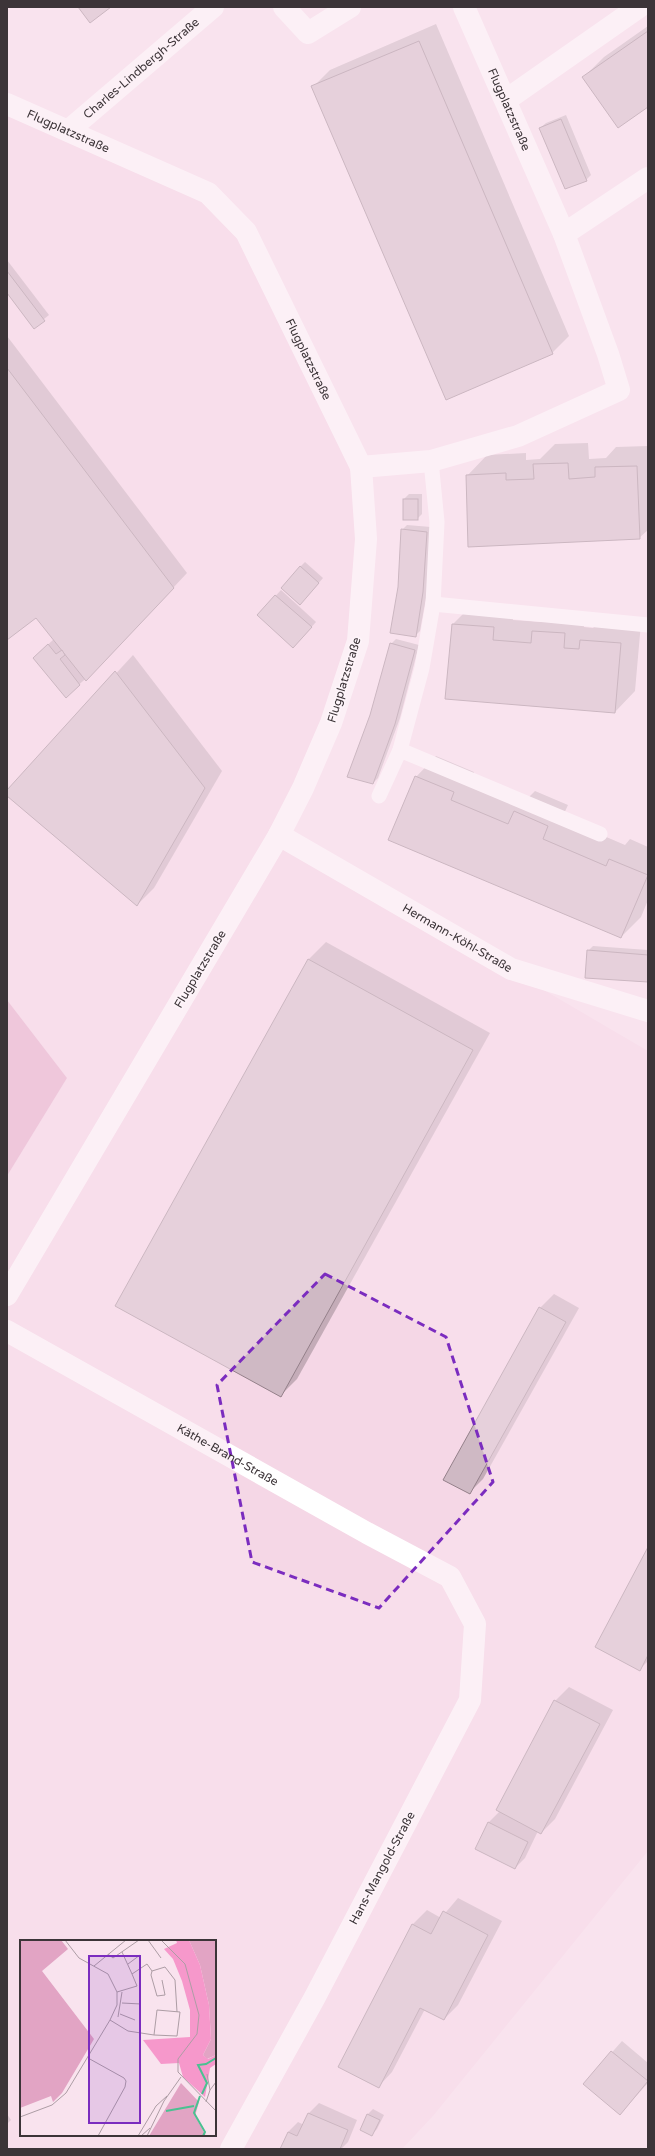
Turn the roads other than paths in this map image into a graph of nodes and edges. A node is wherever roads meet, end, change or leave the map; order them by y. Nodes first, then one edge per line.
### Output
1 (213, 7) edge
2 (284, 7) edge
3 (350, 7) edge
4 (464, 7) edge
5 (639, 7) edge
6 (506, 100) junction
7 (7, 104) edge
8 (69, 130) junction
9 (648, 178) edge
10 (564, 234) junction
11 (431, 461) junction
12 (361, 467) junction
13 (433, 604) junction
14 (648, 625) edge
15 (400, 750) junction
16 (379, 796) dead end
17 (600, 834) dead end
18 (279, 835) junction
19 (648, 1011) edge
20 (7, 1295) edge
21 (7, 1331) edge
22 (450, 1577) joint
23 (231, 2149) edge

1 - 8 street, Charles-Lindbergh-Straße
2 - 3 street
4 - 6 street, Flugplatzstraße
5 - 6 street
6 - 10 street, Flugplatzstraße
7 - 8 street, Flugplatzstraße
8 - 12 street, Flugplatzstraße
9 - 10 street
10 - 11 street, Flugplatzstraße
11 - 12 street
11 - 13 lane
12 - 18 street, Flugplatzstraße
13 - 14 lane
13 - 15 lane
15 - 16 lane
15 - 17 lane
18 - 19 street, Hermann-Köhl-Straße
18 - 20 street, Flugplatzstraße
21 - 22 street, Käthe-Brand-Straße
22 - 23 street, Hans-Mangold-Straße

